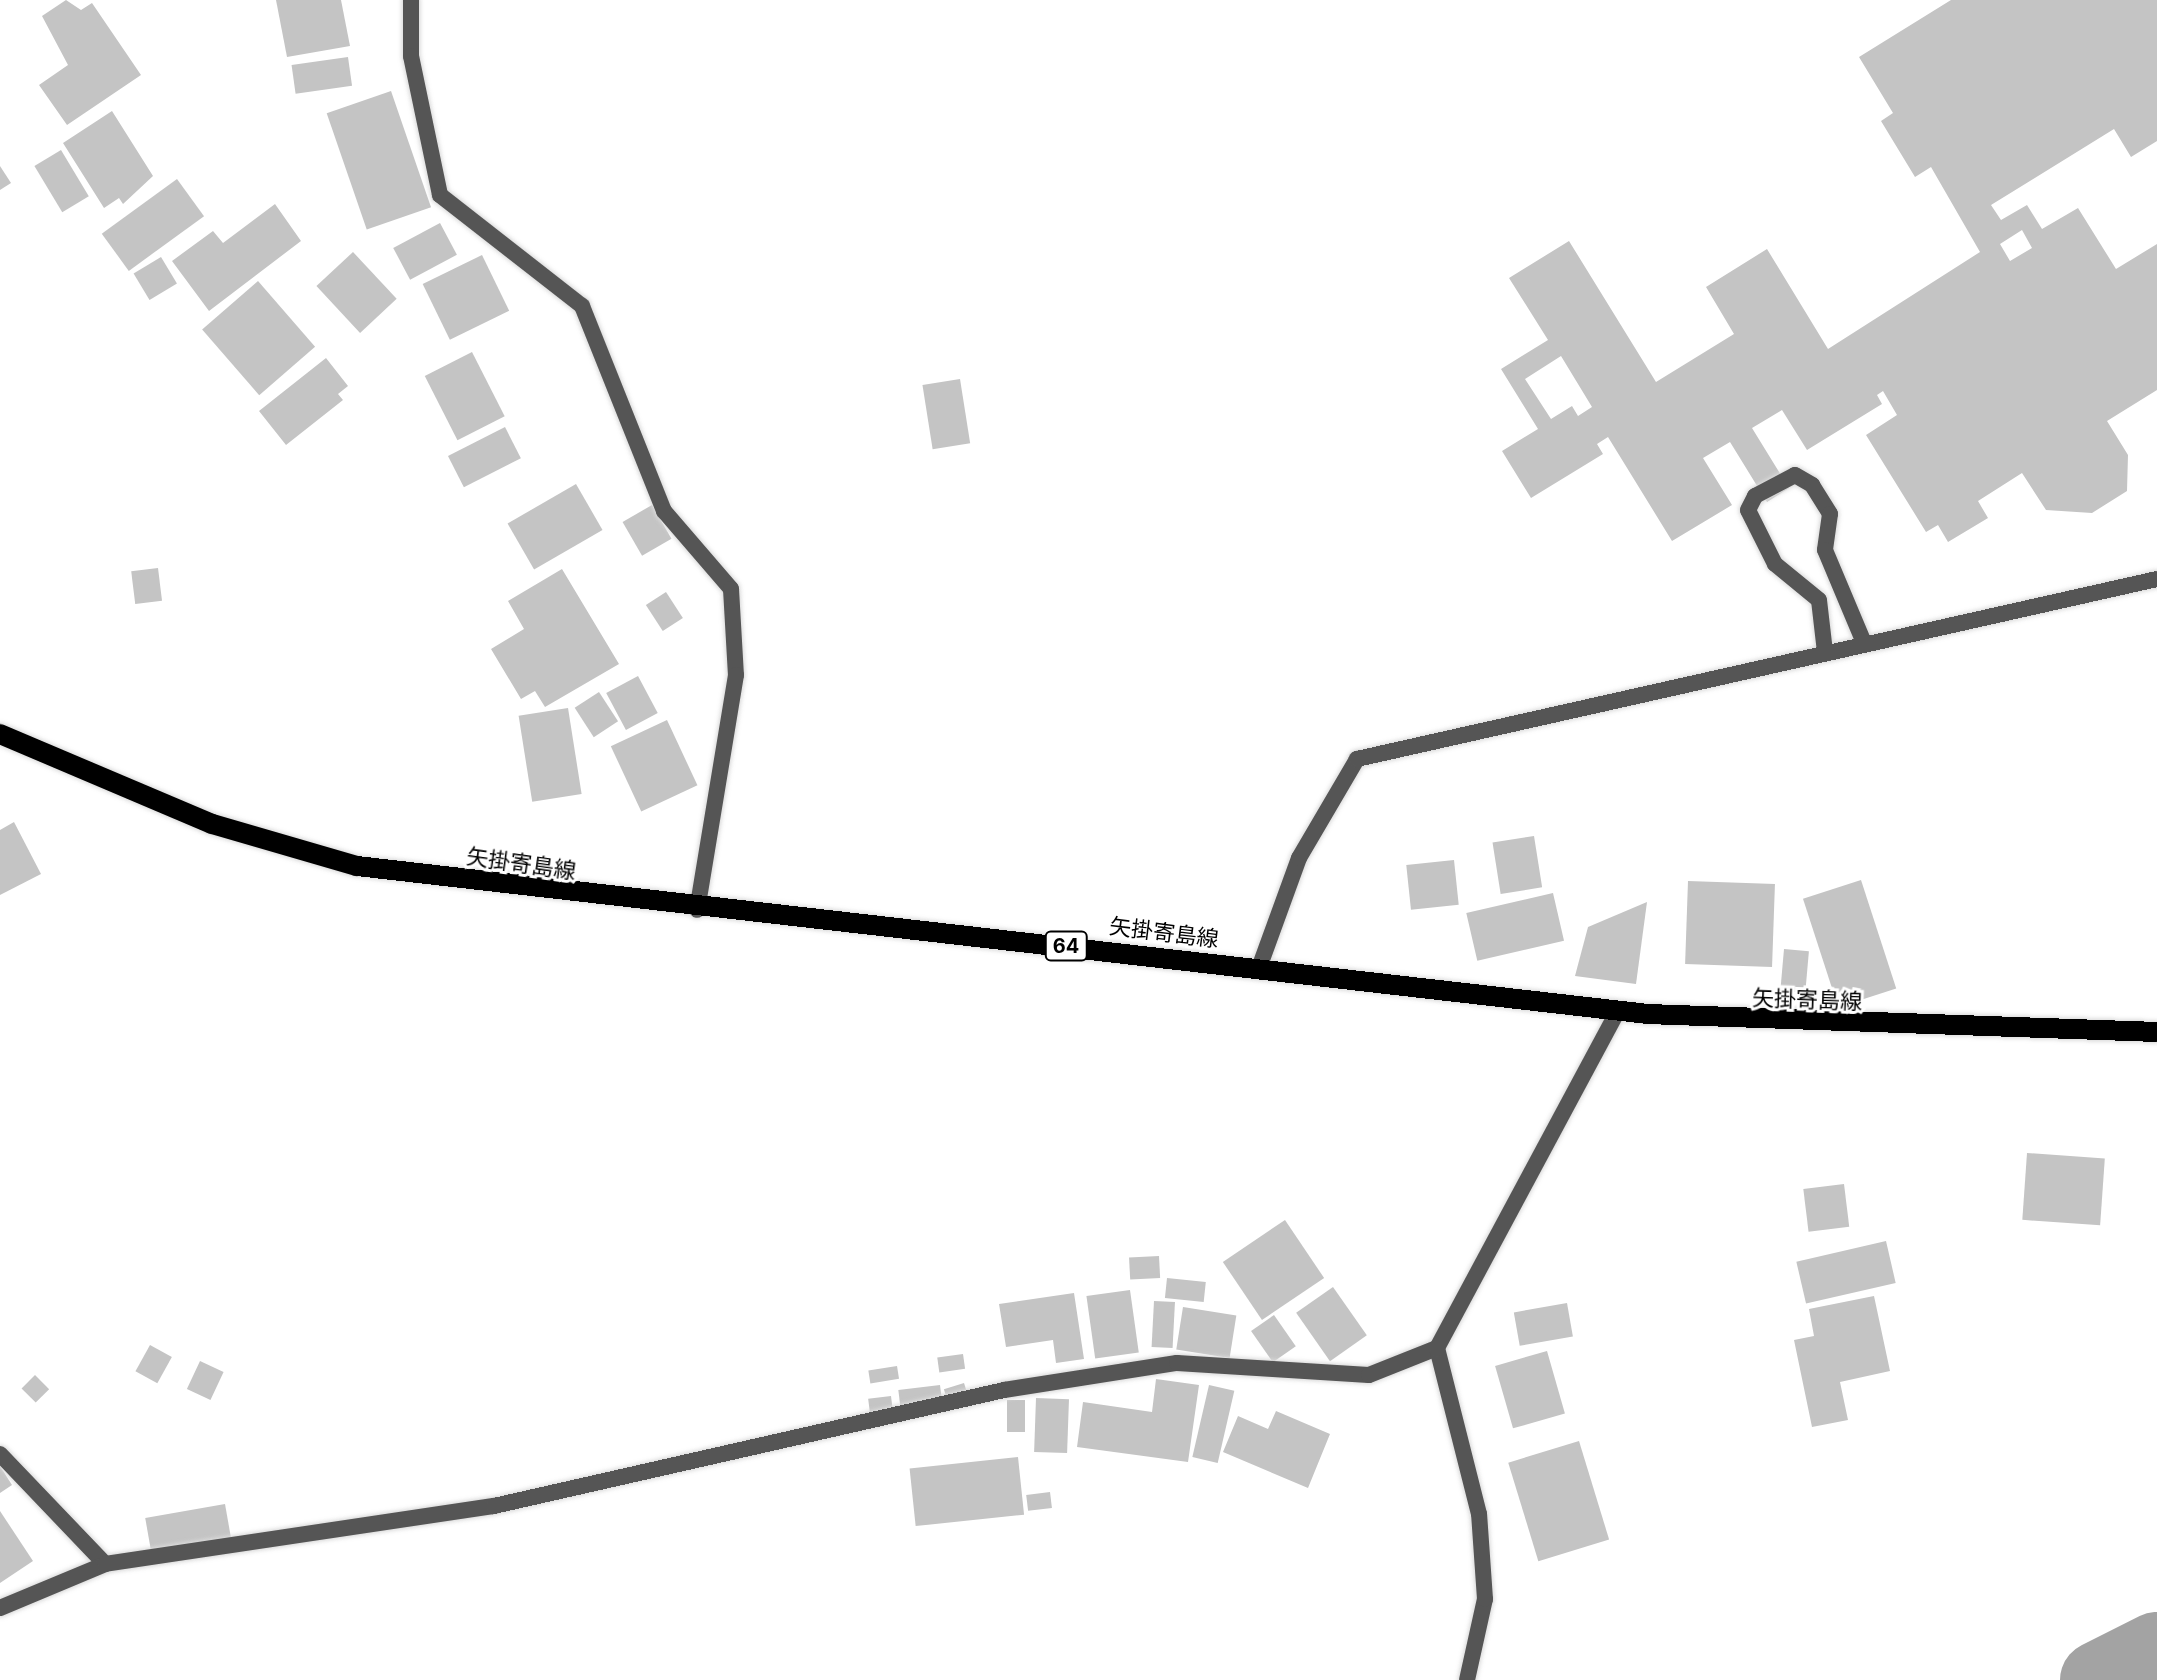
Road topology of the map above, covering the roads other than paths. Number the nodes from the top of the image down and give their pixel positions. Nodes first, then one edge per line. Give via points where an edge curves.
1 (411, 0) edge
2 (2157, 579) edge
3 (1864, 643) junction
4 (1825, 652) junction
5 (0, 734) edge
6 (697, 910) junction
7 (1259, 968) junction
8 (1618, 1010) junction
9 (2157, 1032) edge
10 (1437, 1348) junction
11 (0, 1454) edge
12 (105, 1564) junction
13 (0, 1608) edge
14 (1467, 1680) edge

1 - 6 street via 411,56 440,195 582,306 664,511 731,589 736,675
2 - 3 street
3 - 4 street
3 - 4 street via 1825,550 1830,514 1812,485 1795,475 1755,496 1748,510 1775,564 1819,600
4 - 7 street via 1357,759 1299,858
5 - 6 main road, 矢掛寄島線 / 64 via 212,824 357,866
6 - 7 main road, 矢掛寄島線 / 64
7 - 8 main road, 矢掛寄島線 / 64
8 - 9 main road, 矢掛寄島線 / 64 via 1761,1024
8 - 10 street
10 - 12 street via 1369,1375 1177,1363 1020,1388 494,1506
10 - 14 street via 1479,1514 1485,1599
11 - 12 street
12 - 13 street

